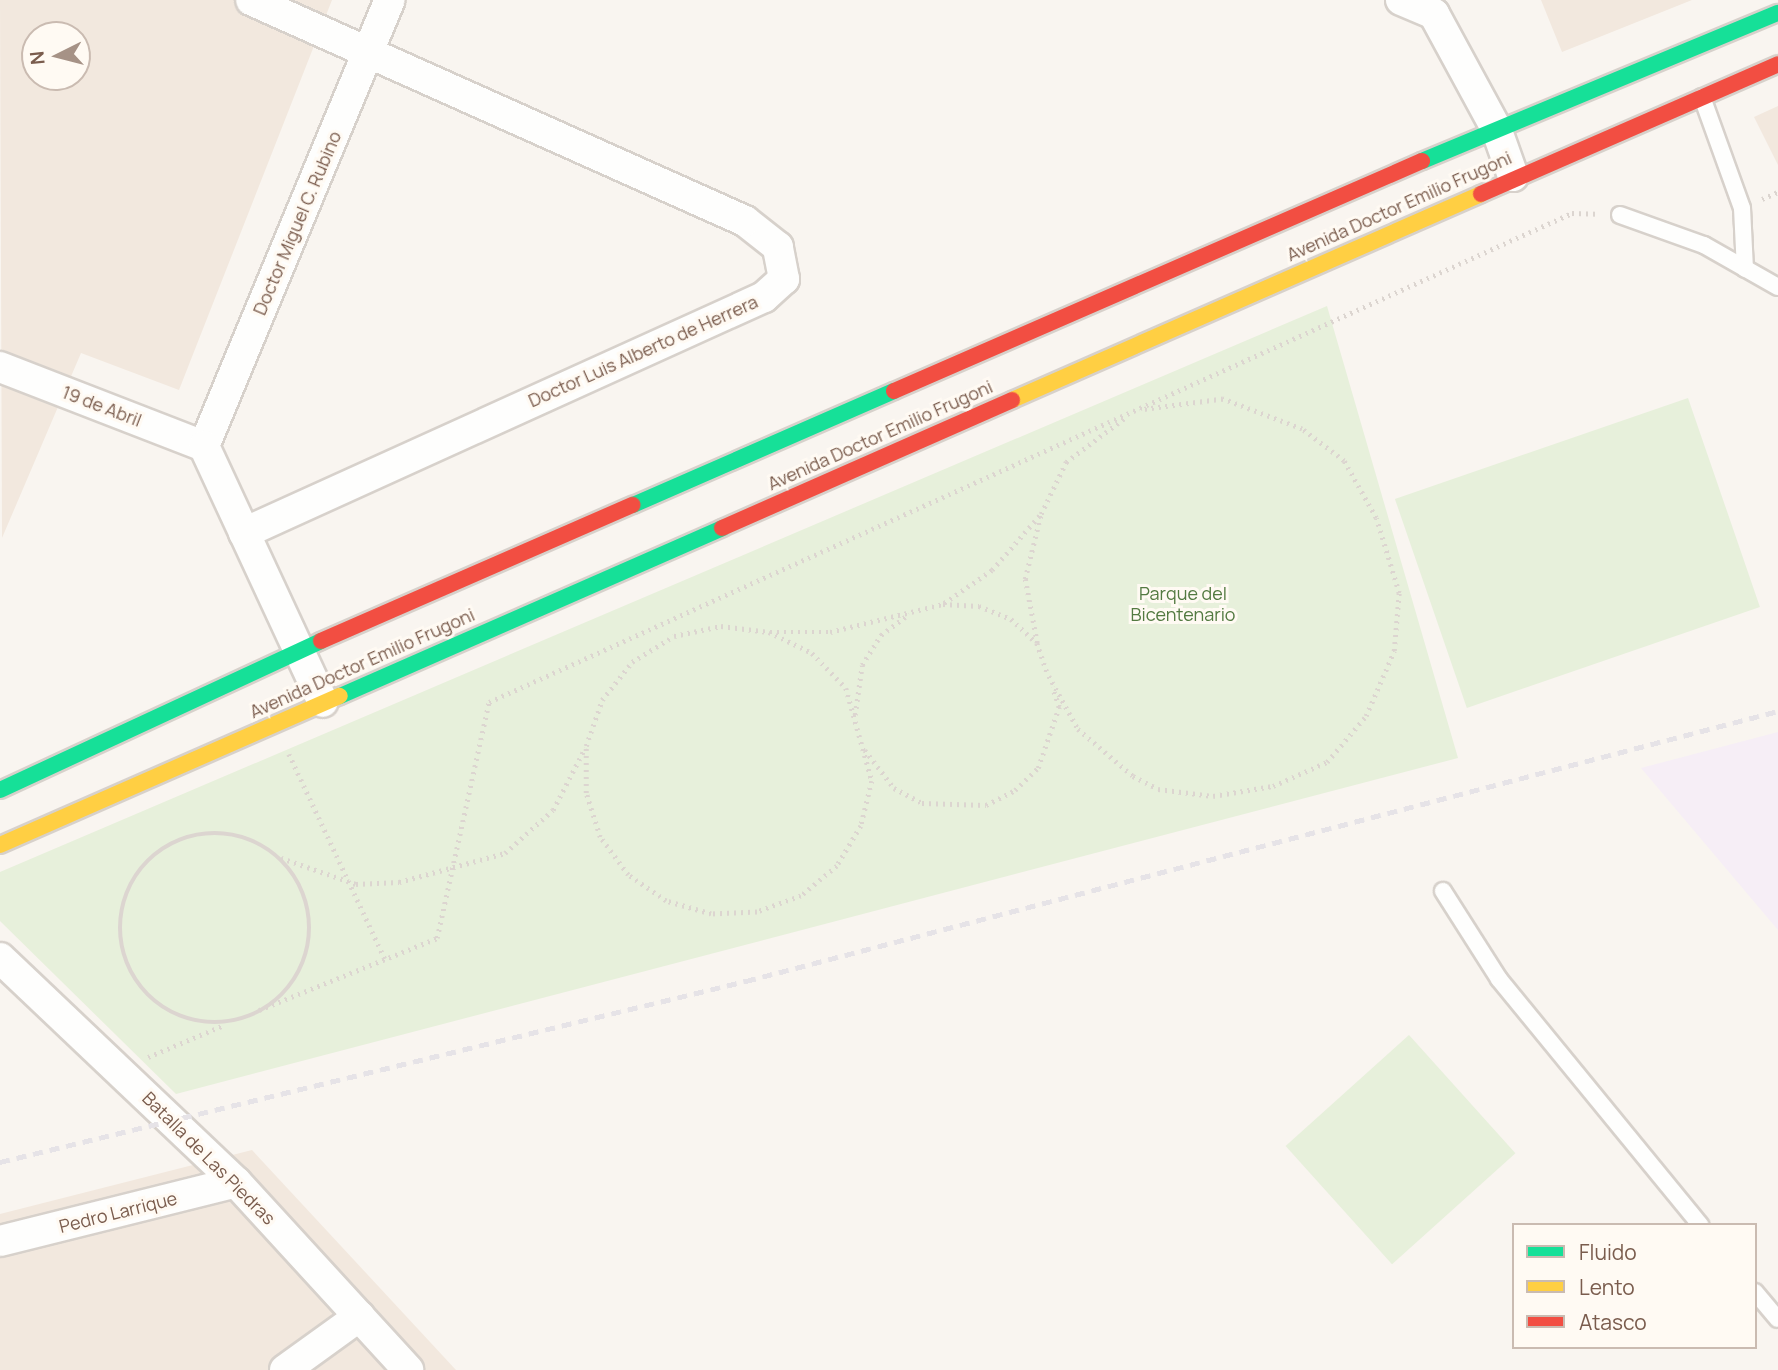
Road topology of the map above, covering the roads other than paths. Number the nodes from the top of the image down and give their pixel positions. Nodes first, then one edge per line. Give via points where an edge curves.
1 (251, 0) edge
2 (390, 0) edge
3 (1401, 0) edge
4 (1436, 7) edge
5 (1778, 13) edge
6 (368, 52) junction
7 (1778, 64) edge
8 (1702, 97) junction
9 (1496, 128) junction
10 (1513, 176) junction
11 (1620, 215) road end
12 (1745, 269) junction
13 (1778, 288) edge
14 (0, 367) edge
15 (204, 446) junction
16 (244, 533) junction
17 (298, 651) junction
18 (323, 702) junction
19 (0, 790) edge
20 (0, 845) edge
21 (1444, 891) dead end
22 (0, 958) edge
23 (236, 1182) junction
24 (1698, 1223) edge
25 (0, 1241) edge
26 (1757, 1294) edge
27 (360, 1316) junction
28 (1778, 1319) edge
29 (285, 1370) edge
30 (408, 1370) edge

1 - 6 street, Doctor Luis Alberto de Herrera
2 - 6 street, Doctor Miguel C. Rubino
3 - 4 street
4 - 9 street
5 - 9 street, Avenida Doctor Emilio Frugoni
6 - 15 street, Doctor Miguel C. Rubino
6 - 16 street, Doctor Luis Alberto de Herrera via 745,221 778,247 783,279 764,297
7 - 8 street, Avenida Doctor Emilio Frugoni
8 - 10 street, Avenida Doctor Emilio Frugoni
8 - 12 lane via 1742,208
9 - 10 street
9 - 17 street, Avenida Doctor Emilio Frugoni
10 - 18 street, Avenida Doctor Emilio Frugoni
11 - 12 lane via 1704,245
12 - 13 lane
14 - 15 street, 19 de Abril
15 - 16 street
16 - 17 street
17 - 18 street
17 - 19 street, Avenida Doctor Emilio Frugoni
18 - 20 street, Avenida Doctor Emilio Frugoni
21 - 24 lane via 1499,979
22 - 23 street, Batalla de Las Piedras
23 - 25 street, Pedro Larrique
23 - 27 street, Batalla de Las Piedras
26 - 28 lane
27 - 29 street
27 - 30 street, Batalla de Las Piedras

